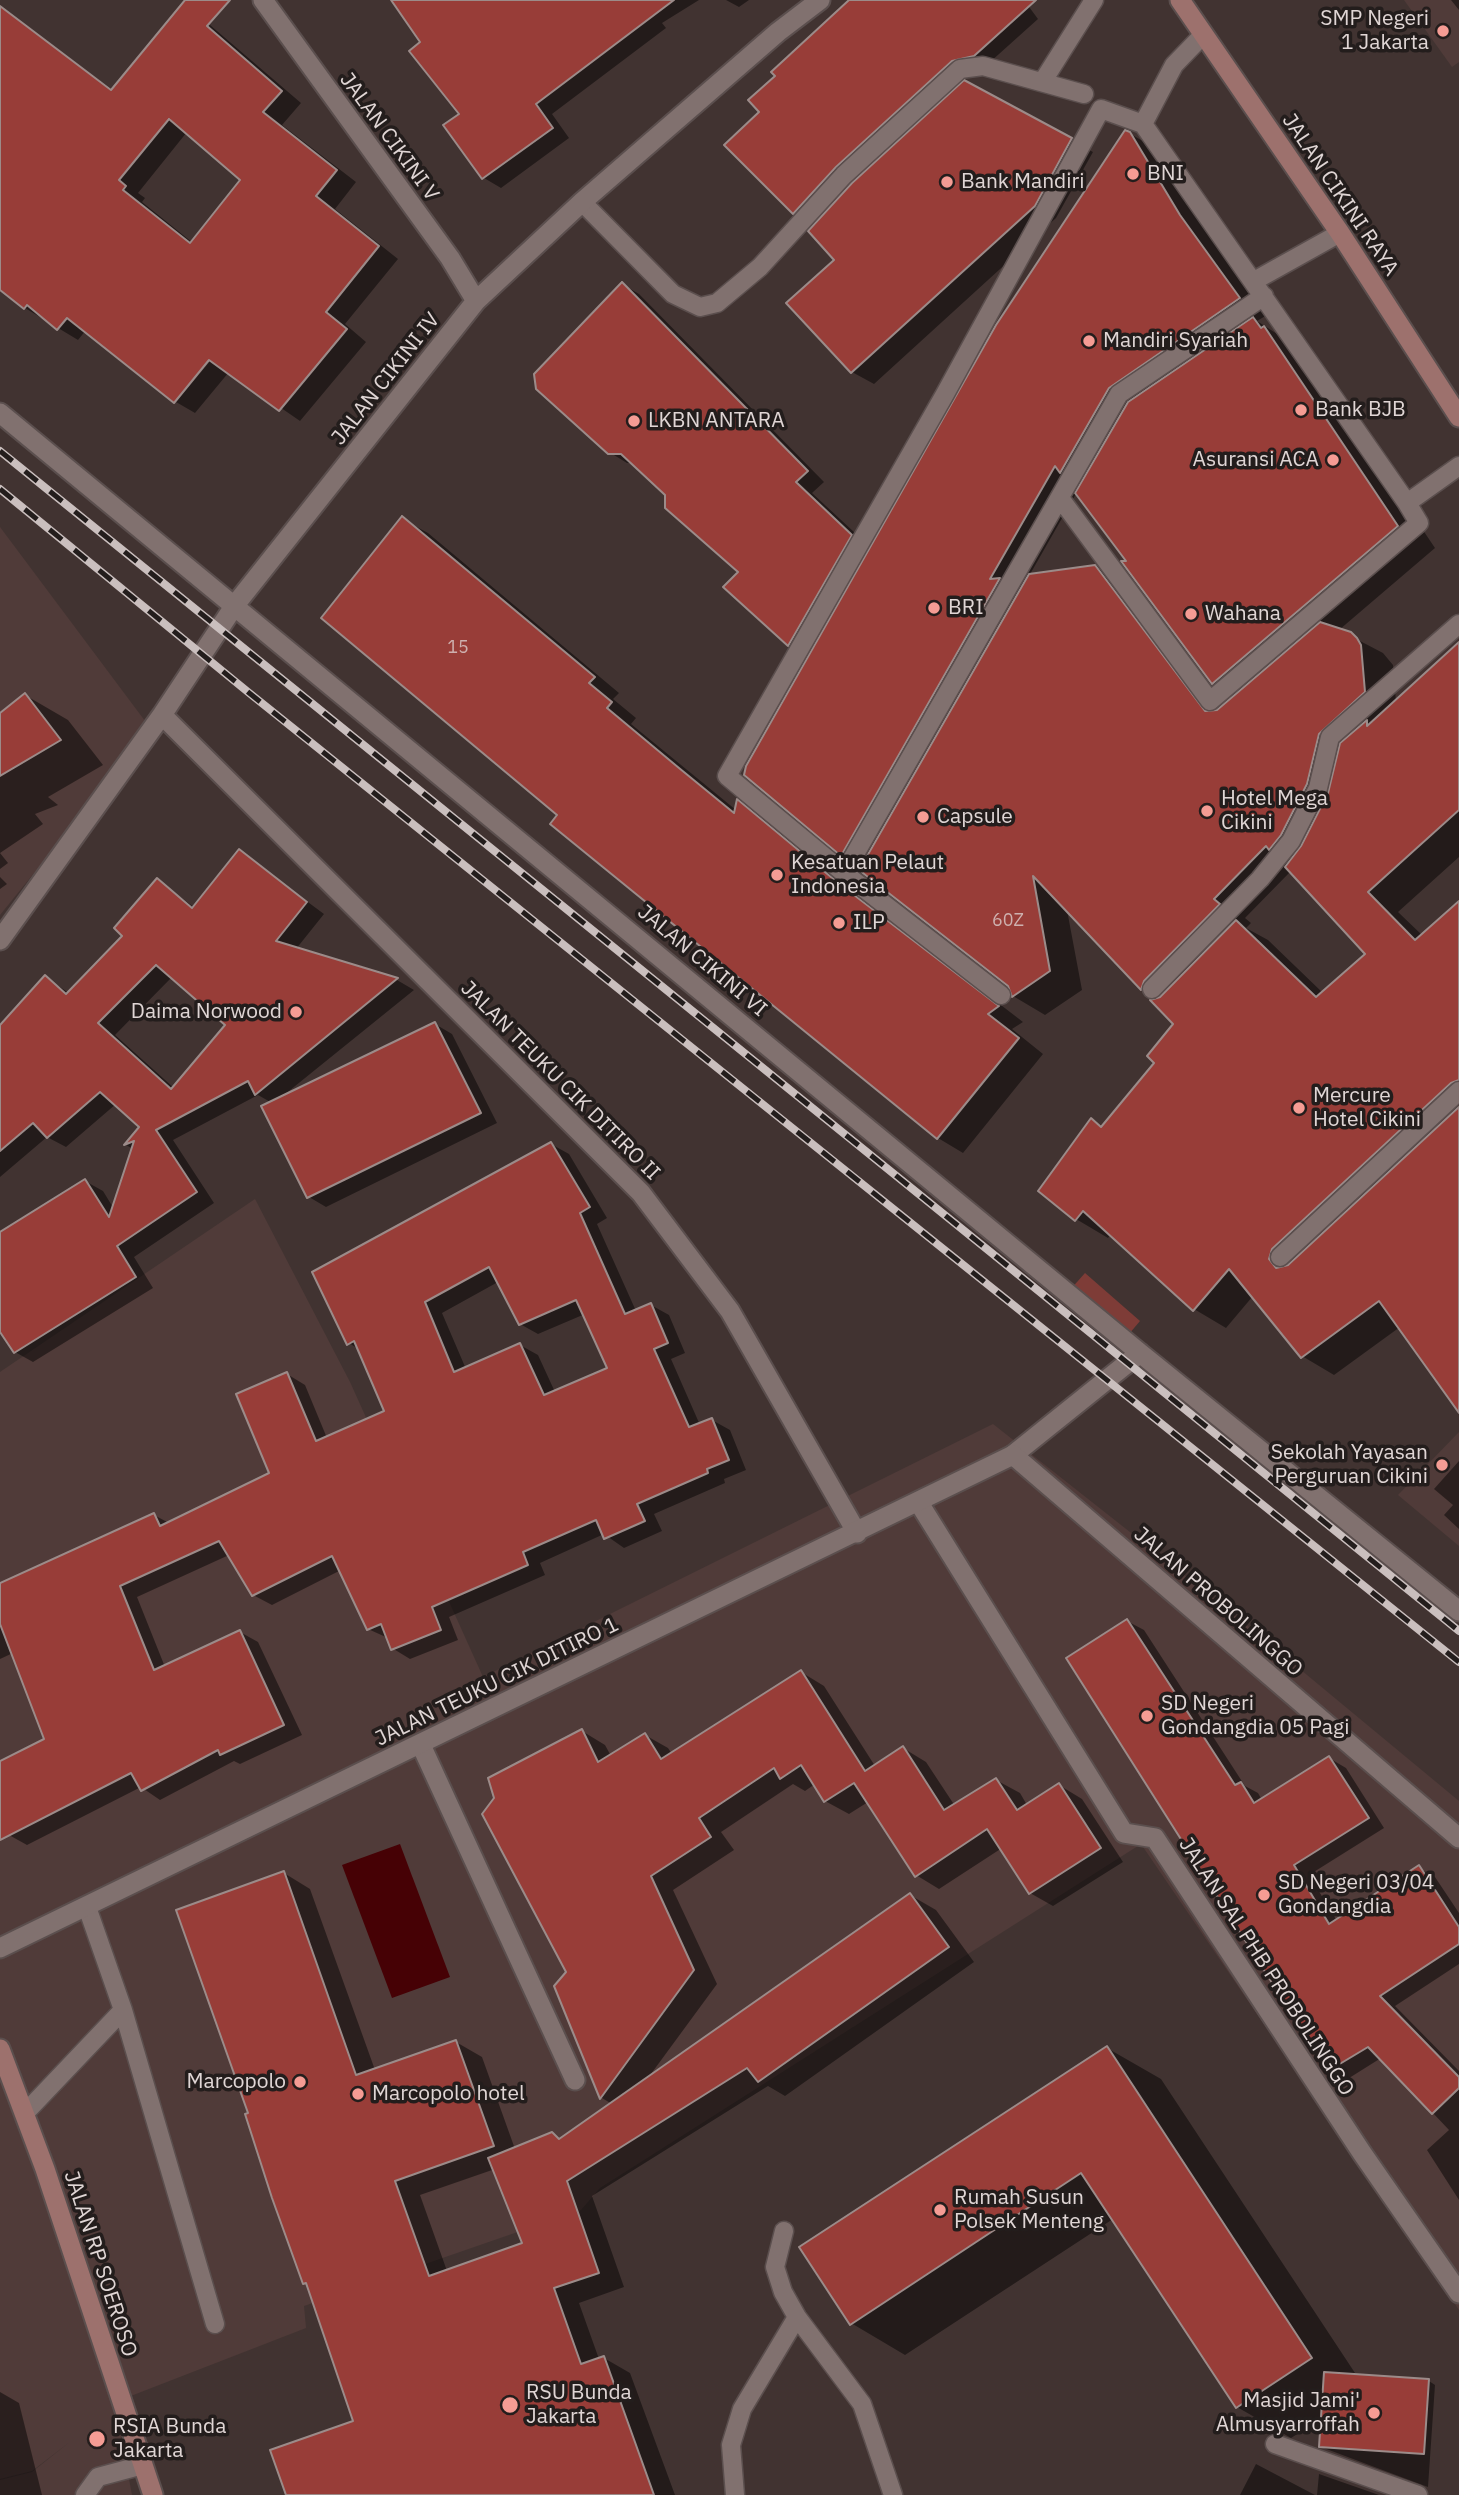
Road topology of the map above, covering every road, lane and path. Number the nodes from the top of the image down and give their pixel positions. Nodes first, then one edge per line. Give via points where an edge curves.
1 (263, 0) edge
2 (820, 0) edge
3 (1094, 0) edge
4 (1180, 0) edge
5 (1203, 35) junction
6 (1043, 81) junction
7 (1084, 93) dead end
8 (1143, 124) junction
9 (582, 202) junction
10 (1339, 233) junction
11 (1259, 288) junction
12 (476, 301) junction
13 (0, 413) edge
14 (1459, 417) edge
15 (1459, 466) edge
16 (1060, 498) junction
17 (1407, 503) junction
18 (235, 605) junction
19 (1459, 624) edge
20 (162, 715) junction
21 (844, 873) junction
22 (0, 940) edge
23 (1152, 989) dead end
24 (1001, 996) dead end
25 (1459, 1091) edge
26 (1280, 1257) dead end
27 (1140, 1353) junction
28 (1013, 1455) junction
29 (919, 1503) junction
30 (857, 1534) junction
31 (1459, 1611) edge
32 (421, 1745) junction
33 (1459, 1838) edge
34 (87, 1907) junction
35 (0, 1948) edge
36 (123, 2011) junction
37 (0, 2049) edge
38 (575, 2080) dead end
39 (25, 2113) junction
40 (784, 2231) dead end
41 (1459, 2292) edge
42 (797, 2317) junction
43 (215, 2324) dead end
44 (1275, 2444) dead end
45 (143, 2465) junction
46 (85, 2495) edge
47 (153, 2495) edge
48 (735, 2495) edge
49 (893, 2495) edge
50 (1418, 2495) edge

1 - 12 street, JALAN CIKINI V via 450,258
2 - 9 street, JALAN CIKINI IV
3 - 6 lane
4 - 5 main road, JALAN CIKINI RAYA
5 - 8 lane via 1174,65
5 - 10 main road, JALAN CIKINI RAYA
6 - 7 lane
6 - 9 lane via 983,66 960,69 844,175 760,267 717,303 700,307 673,294
8 - 11 lane
8 - 21 lane via 1101,109 727,776
9 - 12 street, JALAN CIKINI IV
10 - 11 lane
10 - 14 main road, JALAN CIKINI RAYA
11 - 16 lane via 1119,394
11 - 17 lane
12 - 18 street, JALAN CIKINI IV
13 - 18 street
15 - 17 lane
16 - 17 lane via 1210,701 1419,523
16 - 21 lane
18 - 20 street
18 - 27 street, JALAN CIKINI VI
19 - 23 lane via 1330,737 1318,788 1291,841
20 - 22 street
20 - 30 street, JALAN TEUKU CIK DITIRO II via 641,1193 730,1311
21 - 24 lane
25 - 26 lane
27 - 28 street
27 - 31 street, JALAN CIKINI VI
28 - 29 street, JALAN TEUKU CIK DITIRO 1
28 - 33 street, JALAN PROBOLINGGO
29 - 30 street, JALAN TEUKU CIK DITIRO 1
29 - 41 street, JALAN SAL PHB PROBOLINGGO via 1124,1833 1155,1838 1362,2154
30 - 32 street, JALAN TEUKU CIK DITIRO 1
32 - 34 street, JALAN TEUKU CIK DITIRO 1
32 - 38 street
34 - 35 street, JALAN TEUKU CIK DITIRO 1
34 - 36 lane
36 - 39 lane
36 - 43 lane
37 - 39 main road, JALAN RP SOEROSO
39 - 45 main road, JALAN RP SOEROSO
40 - 42 lane via 775,2267
42 - 48 lane via 742,2409 732,2445
42 - 49 lane via 862,2404
44 - 50 lane
45 - 46 lane via 98,2477
45 - 47 main road, JALAN RP SOEROSO

